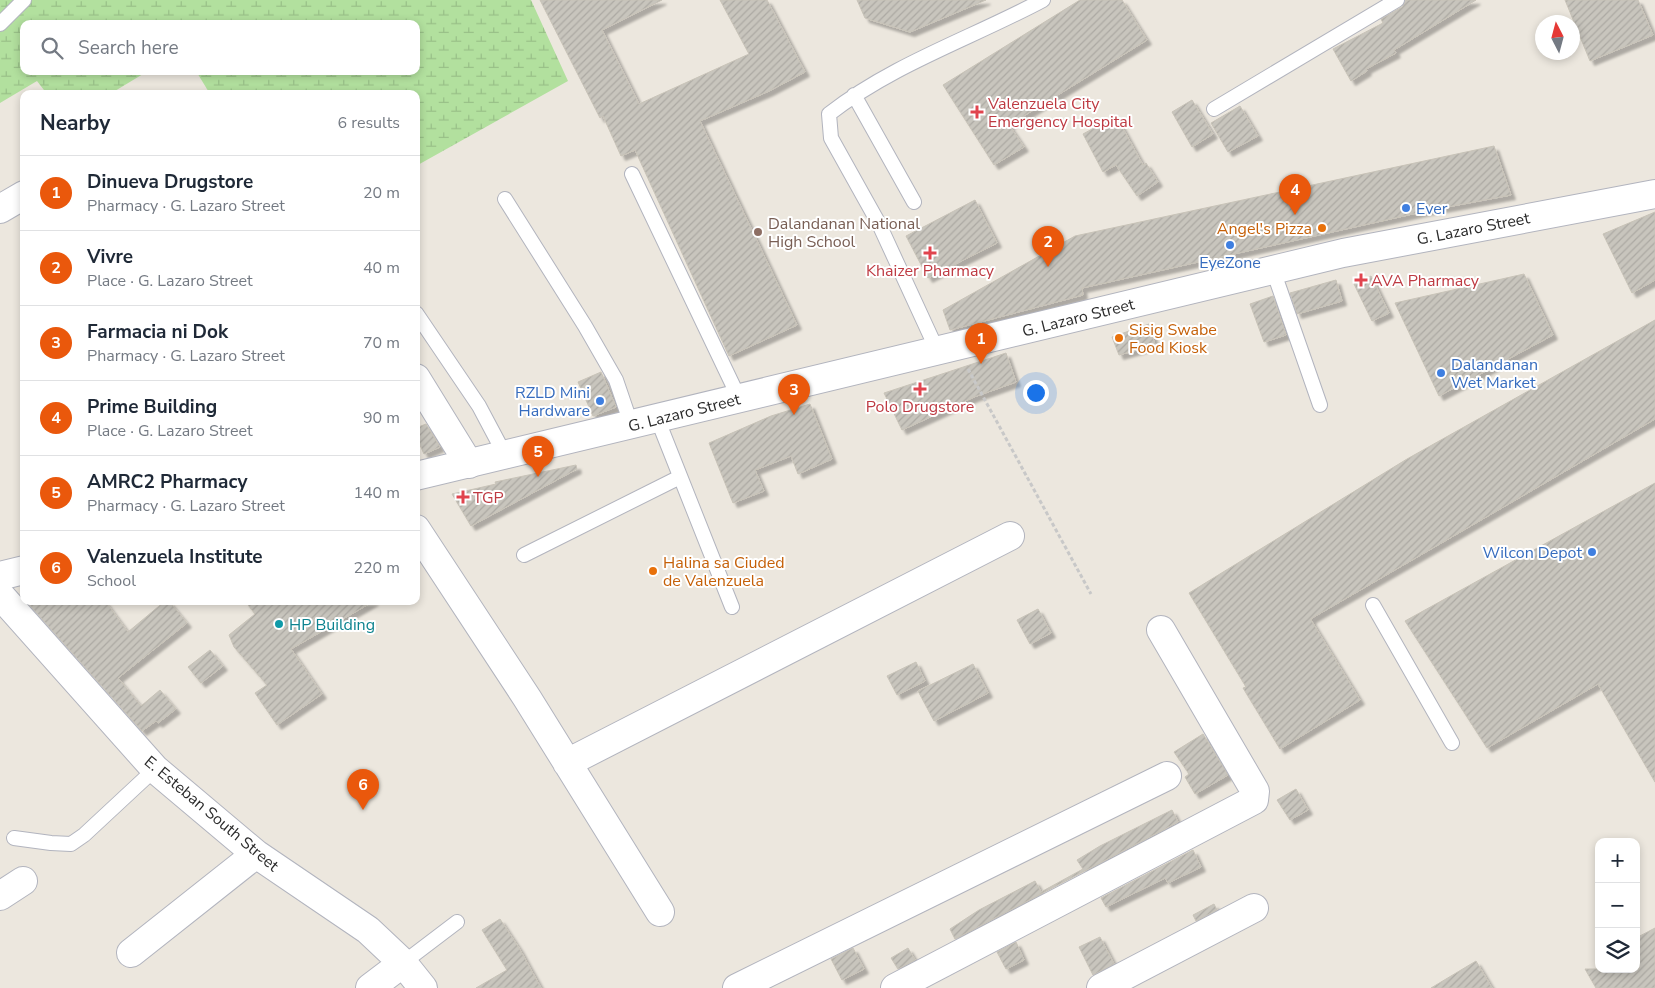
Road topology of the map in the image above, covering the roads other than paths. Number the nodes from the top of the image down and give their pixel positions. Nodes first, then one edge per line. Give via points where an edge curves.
1 (24, 0) edge
2 (1043, 0) edge
3 (1397, 0) edge
4 (0, 24) edge
5 (854, 95) junction
6 (1214, 109) dead end
7 (632, 174) dead end
8 (1655, 194) edge
9 (20, 197) edge
10 (505, 199) dead end
11 (914, 202) dead end
12 (0, 209) edge
13 (1274, 270) junction
14 (420, 320) edge
15 (947, 348) junction
16 (420, 385) edge
17 (740, 398) junction
18 (1320, 405) dead end
19 (644, 421) junction
20 (505, 455) junction
21 (468, 464) junction
22 (420, 475) edge
23 (680, 477) junction
24 (420, 534) edge
25 (1010, 536) dead end
26 (524, 555) dead end
27 (20, 571) edge
28 (0, 576) edge
29 (0, 595) edge
30 (1373, 606) dead end
31 (732, 607) dead end
32 (1161, 630) dead end
33 (1452, 743) dead end
34 (567, 763) junction
35 (155, 769) junction
36 (1166, 776) dead end
37 (14, 838) dead end
38 (256, 854) junction
39 (23, 881) dead end
40 (0, 896) edge
41 (1254, 908) dead end
42 (660, 912) dead end
43 (457, 922) dead end
44 (131, 953) dead end
45 (403, 963) junction
46 (370, 988) edge
47 (423, 988) edge
48 (737, 988) edge
49 (896, 988) edge
50 (1101, 988) edge

1 - 4 lane
2 - 5 lane
3 - 6 lane
5 - 11 lane
5 - 15 lane via 829,114 831,138
7 - 17 lane
8 - 13 street, G. Lazaro Street via 1343,253
9 - 12 street
10 - 19 lane
13 - 15 street, G. Lazaro Street
13 - 18 lane
14 - 20 lane via 478,406
15 - 17 street, G. Lazaro Street
16 - 21 street
17 - 19 street, G. Lazaro Street
19 - 20 street, G. Lazaro Street
19 - 23 lane
20 - 21 street, G. Lazaro Street
21 - 22 street, G. Lazaro Street
23 - 26 lane
23 - 31 lane
24 - 34 street
25 - 34 street
27 - 28 street
29 - 35 street, E. Esteban South Street
30 - 33 lane
32 - 49 street via 1255,791 1254,800
34 - 42 street
35 - 37 lane via 71,844
35 - 38 street, E. Esteban South Street
36 - 48 street
38 - 44 street
38 - 45 street, E. Esteban South Street via 368,930
39 - 40 street
41 - 50 street
43 - 45 lane
45 - 46 street
45 - 47 street, E. Esteban South Street

